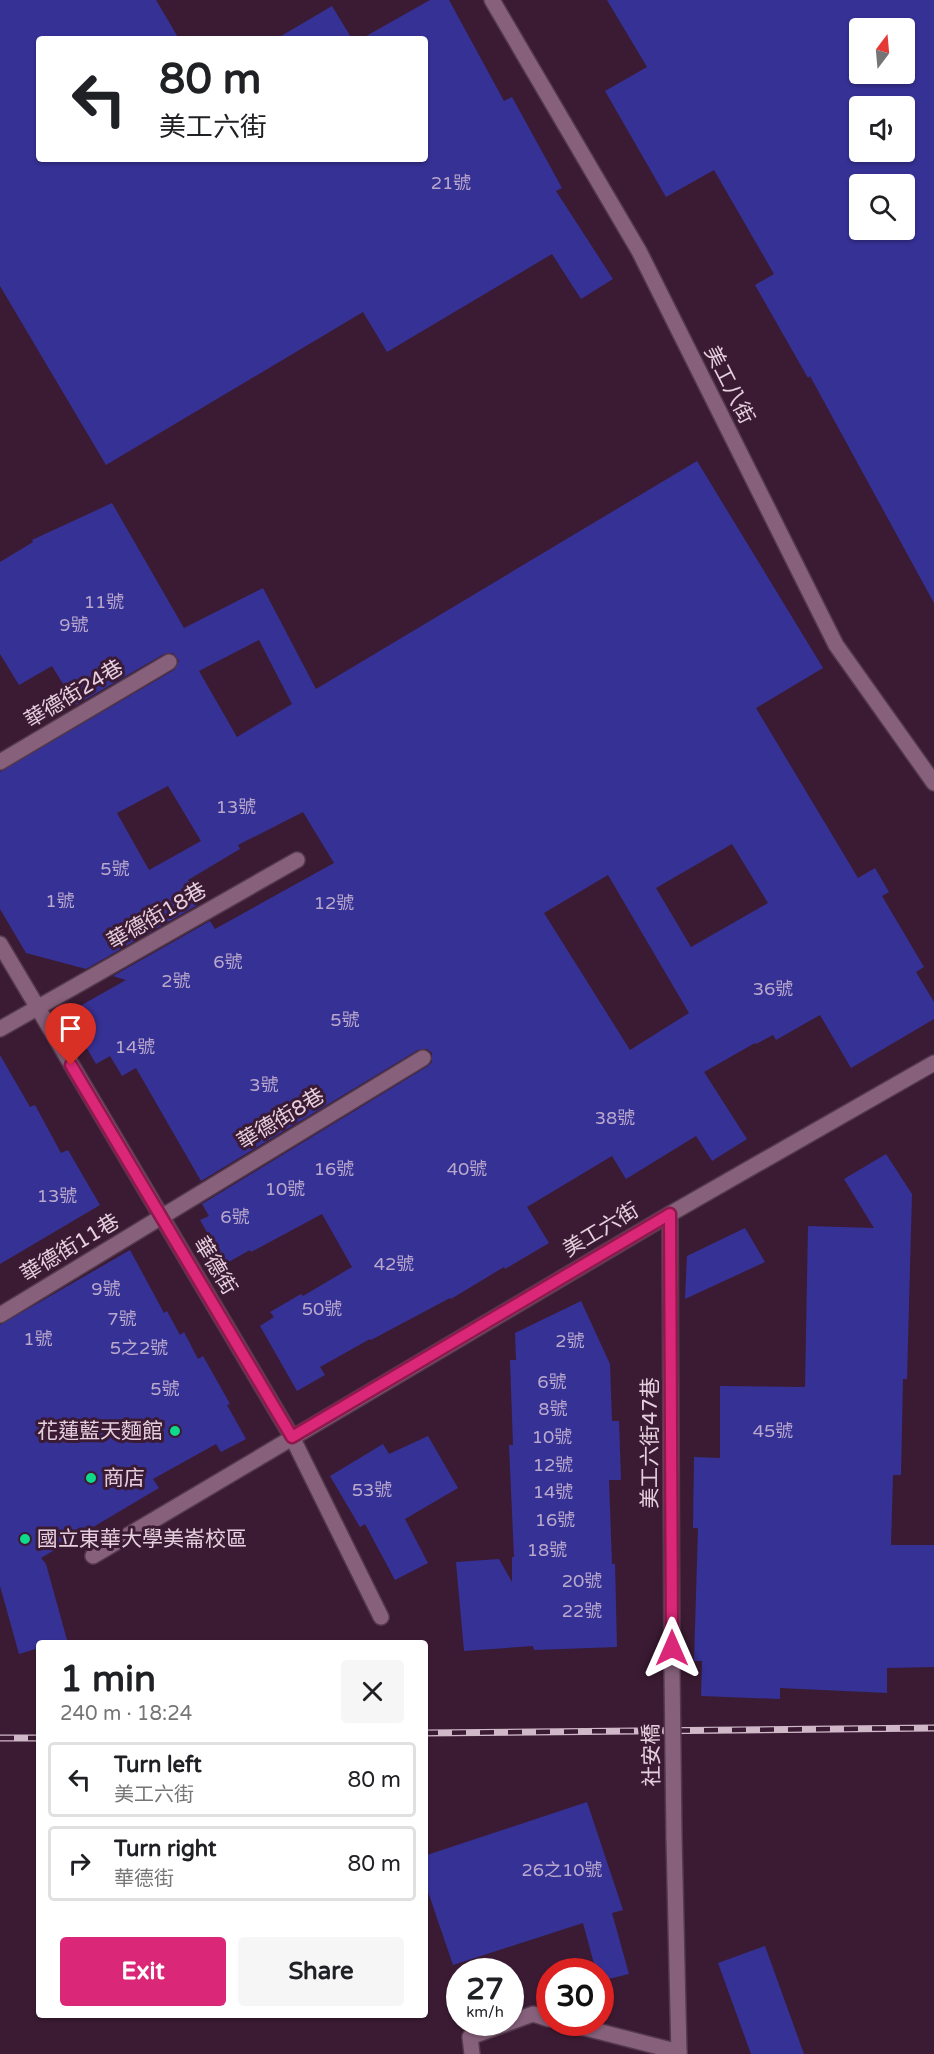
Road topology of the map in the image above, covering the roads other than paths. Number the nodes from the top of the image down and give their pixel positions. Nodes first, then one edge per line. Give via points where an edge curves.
1 (492, 0) edge
2 (169, 662) dead end
3 (0, 762) edge
4 (934, 783) edge
5 (297, 860) dead end
6 (0, 944) edge
7 (38, 1008) junction
8 (0, 1029) edge
9 (423, 1058) dead end
10 (934, 1064) edge
11 (670, 1214) junction
12 (161, 1216) junction
13 (0, 1315) edge
14 (292, 1437) junction
15 (93, 1556) dead end
16 (381, 1617) dead end
17 (672, 1671) joint
18 (536, 2015) edge
19 (614, 2036) edge
20 (679, 2053) edge
21 (472, 2054) edge

1 - 4 street, 美工八街 via 639,251 836,645
2 - 3 street, 華德街24巷
5 - 7 street, 華德街18巷
6 - 7 street, 華德街
7 - 8 street, 華德街18巷
7 - 12 street, 華德街
9 - 12 street, 華德街8巷
10 - 11 street, 美工六街
11 - 14 street, 美工六街
11 - 17 street, 美工六街47巷
12 - 13 street, 華德街11巷
12 - 14 street, 華德街
14 - 15 street, 美工六街
14 - 16 street, 華德街
17 - 20 street, 社安橋, bridge
18 - 21 street via 470,2037
19 - 20 street

